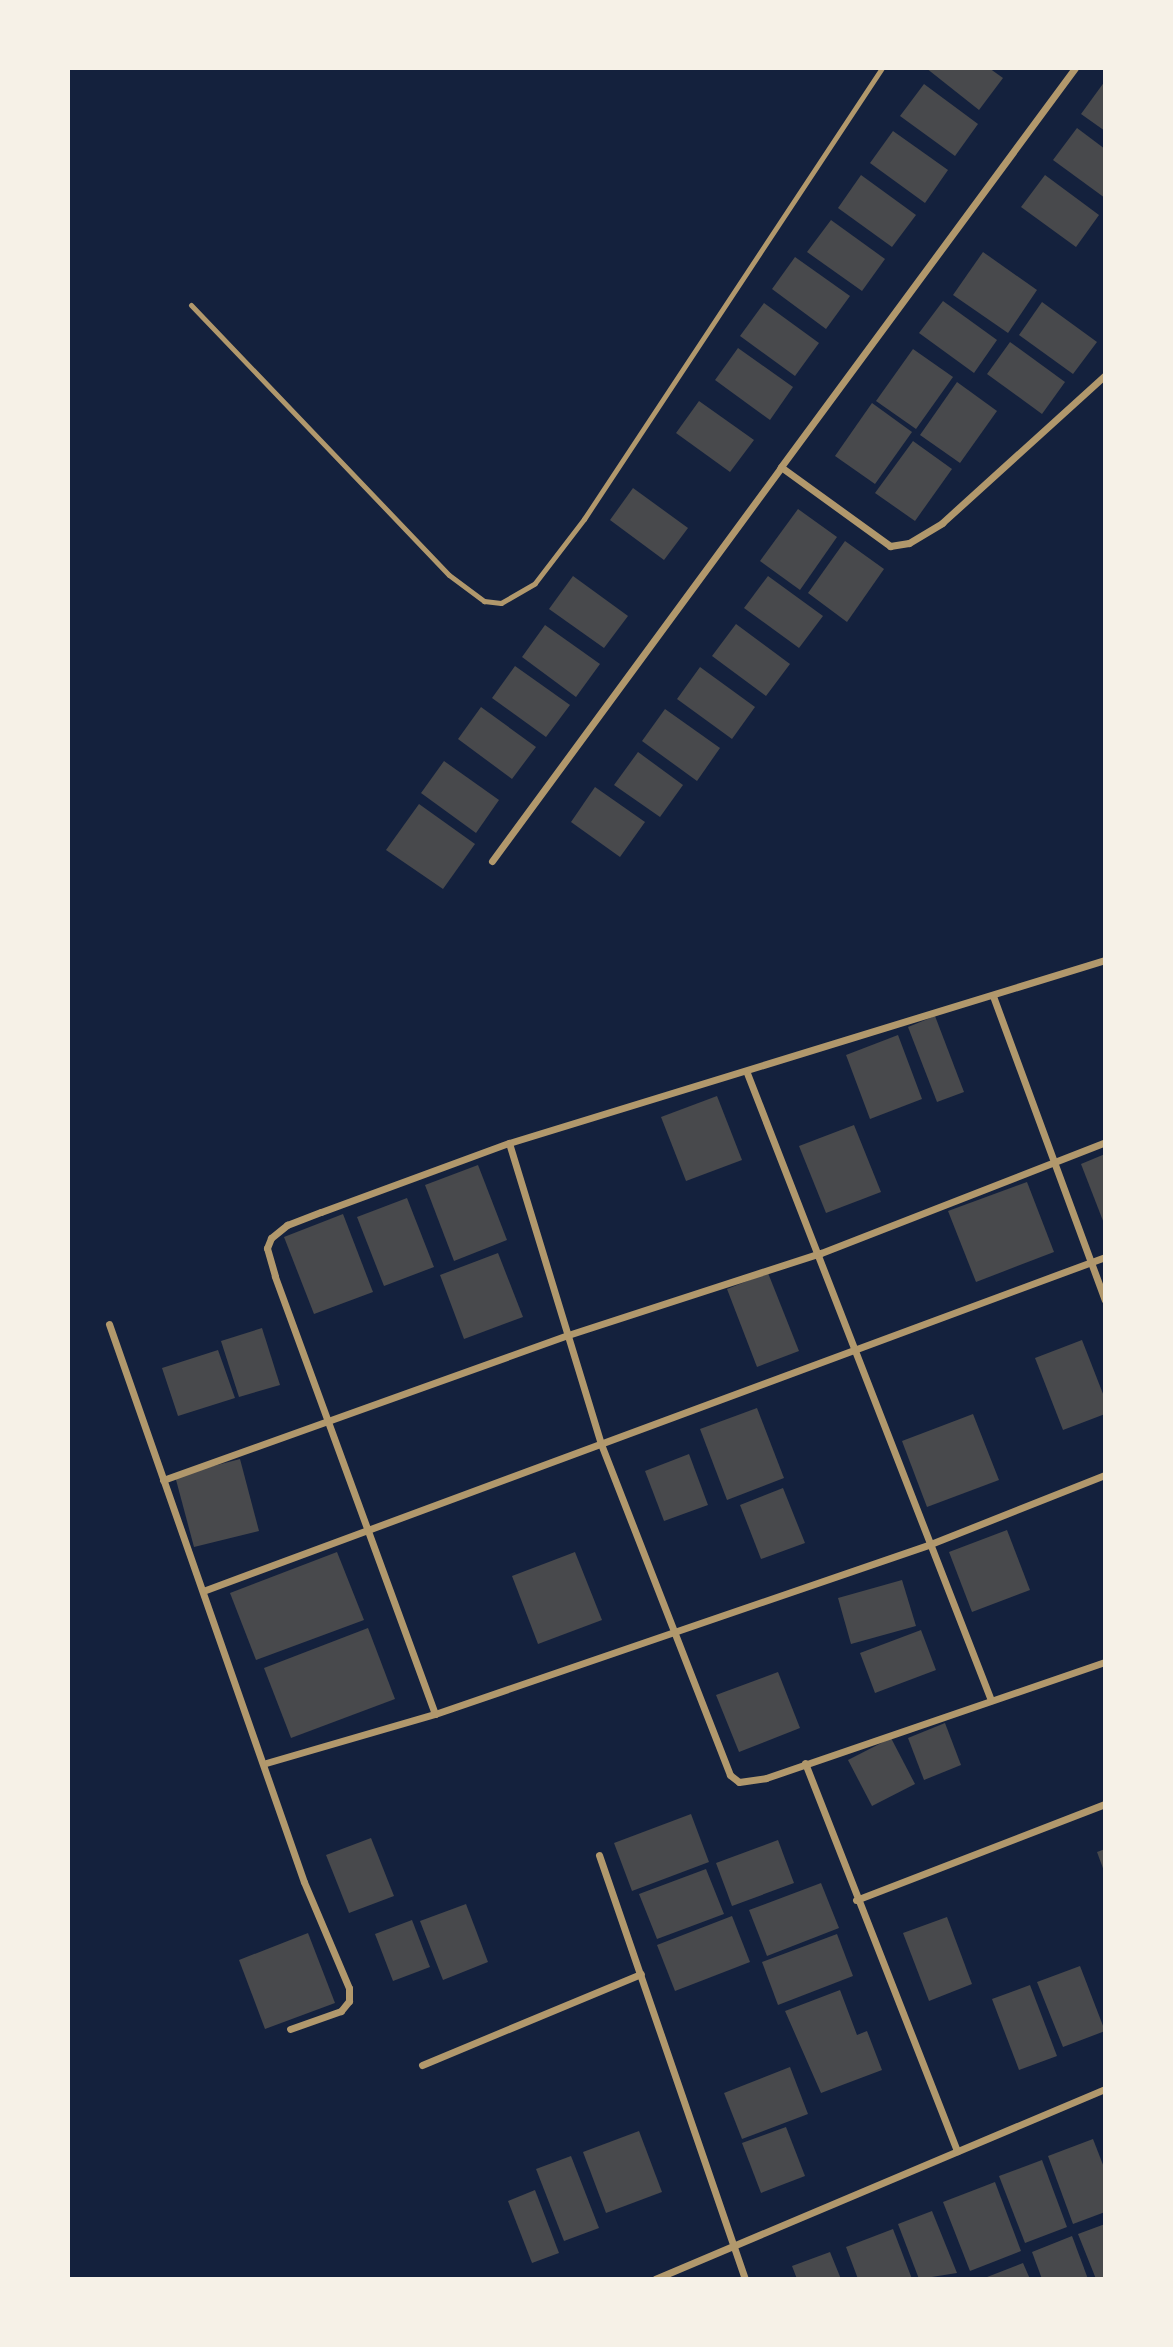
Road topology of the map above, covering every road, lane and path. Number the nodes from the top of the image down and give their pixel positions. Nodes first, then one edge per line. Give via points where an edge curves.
1 (882, 68) edge
2 (1075, 68) edge
3 (191, 305) dead end
4 (1105, 375) edge
5 (781, 467) junction
6 (492, 861) dead end
7 (1105, 960) edge
8 (993, 996) junction
9 (747, 1073) junction
10 (1105, 1142) edge
11 (509, 1143) junction
12 (1054, 1165) junction
13 (821, 1253) junction
14 (1105, 1258) edge
15 (1090, 1263) junction
16 (1105, 1300) edge
17 (109, 1324) dead end
18 (568, 1335) junction
19 (855, 1350) junction
20 (326, 1420) junction
21 (601, 1444) junction
22 (1105, 1475) edge
23 (163, 1480) junction
24 (370, 1530) junction
25 (928, 1545) junction
26 (203, 1591) junction
27 (675, 1632) junction
28 (1105, 1662) edge
29 (991, 1700) junction
30 (435, 1714) junction
31 (266, 1763) junction
32 (805, 1763) junction
33 (1105, 1804) edge
34 (599, 1855) dead end
35 (856, 1900) junction
36 (641, 1975) junction
37 (290, 2029) dead end
38 (422, 2065) dead end
39 (1105, 2089) edge
40 (957, 2151) junction
41 (734, 2245) junction
42 (654, 2279) edge
43 (745, 2279) edge

1 - 3 lane via 584,519 535,583 501,603 484,601 449,575
2 - 5 street
4 - 5 street via 942,523 909,543 890,546
5 - 6 street
7 - 8 street
8 - 9 street
8 - 12 street
9 - 11 street
9 - 13 street
10 - 12 street
11 - 18 street
11 - 20 street via 287,1225 271,1238 267,1248 275,1276
12 - 13 street
12 - 15 street
13 - 18 street
13 - 19 street
14 - 15 street
15 - 16 street
15 - 19 street
17 - 23 street
18 - 20 street
18 - 21 street
19 - 21 street
19 - 25 street
20 - 23 street
20 - 24 street
21 - 24 street
21 - 27 street
22 - 25 street
23 - 26 street
24 - 26 street
24 - 30 street
25 - 27 street
25 - 29 street
26 - 31 street
27 - 30 street
27 - 32 street via 730,1775 750,1782
28 - 29 street
29 - 32 street
30 - 31 street
31 - 37 street via 308,1892 349,1988 349,2001 341,2011
32 - 35 street
33 - 35 street
34 - 36 street
35 - 40 street
36 - 38 street
36 - 41 street
39 - 40 street
40 - 41 street
41 - 42 street
41 - 43 street

